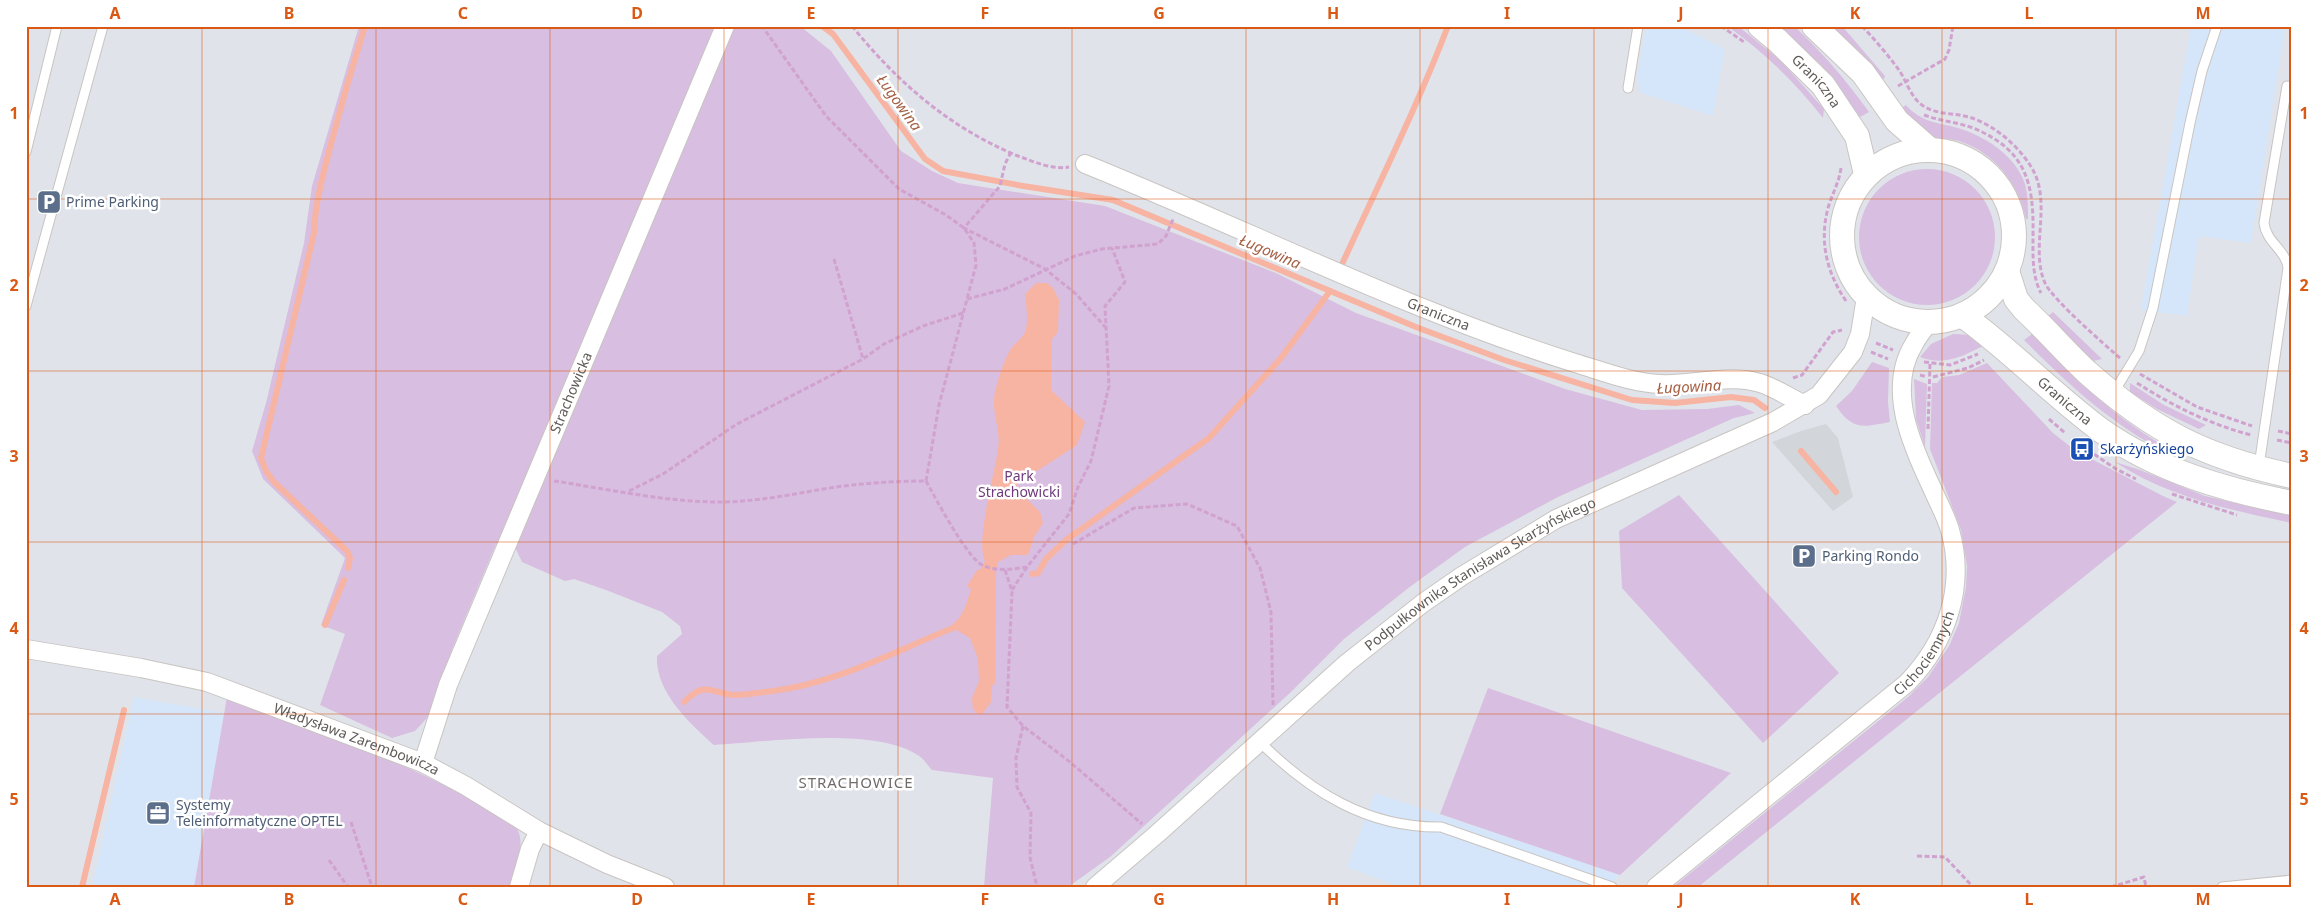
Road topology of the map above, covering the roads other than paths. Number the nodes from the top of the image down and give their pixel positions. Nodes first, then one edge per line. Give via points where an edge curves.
1 (57, 26) edge
2 (103, 26) edge
3 (724, 26) edge
4 (1638, 26) edge
5 (1814, 26) edge
6 (2217, 26) edge
7 (1753, 35) edge
8 (2287, 86) dead end
9 (1628, 88) dead end
10 (1929, 149) junction
11 (26, 152) edge
12 (1086, 164) road end
13 (1866, 174) junction
14 (2008, 271) junction
15 (1857, 300) junction
16 (26, 306) edge
17 (1962, 315) junction
18 (1929, 322) junction
19 (2112, 394) junction
20 (1805, 405) junction
21 (2258, 469) junction
22 (2292, 476) edge
23 (2292, 503) edge
24 (26, 649) edge
25 (1259, 741) junction
26 (423, 763) junction
27 (539, 831) junction
28 (2292, 880) edge
29 (519, 887) edge
30 (665, 887) edge
31 (1095, 887) edge
32 (1612, 887) edge
33 (1656, 887) edge
34 (2222, 887) edge

1 - 11 lane
2 - 16 lane
3 - 26 street, Strachowicka via 448,685
4 - 9 lane
5 - 10 main road via 1863,74 1897,121
6 - 19 lane via 2190,123 2153,308 2139,351
7 - 13 main road, Graniczna via 1823,85 1858,136
8 - 21 lane via 2264,223 2266,233 2287,258 2288,268
10 - 13 main road via 1893,156
10 - 14 main road via 1962,156 1990,174 2008,202 2012,218
12 - 20 street, Graniczna via 1362,284 1543,353 1646,383 1758,382
13 - 15 main road via 1848,201 1841,234
14 - 17 main road via 1991,295
14 - 19 main road via 2012,289 2024,309
15 - 18 main road via 1895,316
15 - 20 street, Podpułkownika Stanisława Skarżyńskiego via 1860,334 1853,352 1827,388
17 - 18 main road
17 - 23 main road, Graniczna via 1998,341 2042,383 2102,430 2140,454 2199,481
18 - 33 street, Cichociemnych via 1908,356 1903,399 1910,440 1948,523 1956,558 1953,603 1936,646 1907,683
19 - 21 main road via 2182,441
20 - 25 street, Podpułkownika Stanisława Skarżyńskiego via 1556,519 1462,576 1347,663
21 - 22 main road
24 - 26 street, Władysława Zarembowicza via 207,682
25 - 31 street, Podpułkownika Stanisława Skarżyńskiego
25 - 32 lane via 1310,785 1338,804 1415,828 1441,827
26 - 27 street, Władysława Zarembowicza
27 - 29 street
27 - 30 street, Władysława Zarembowicza
28 - 34 lane

